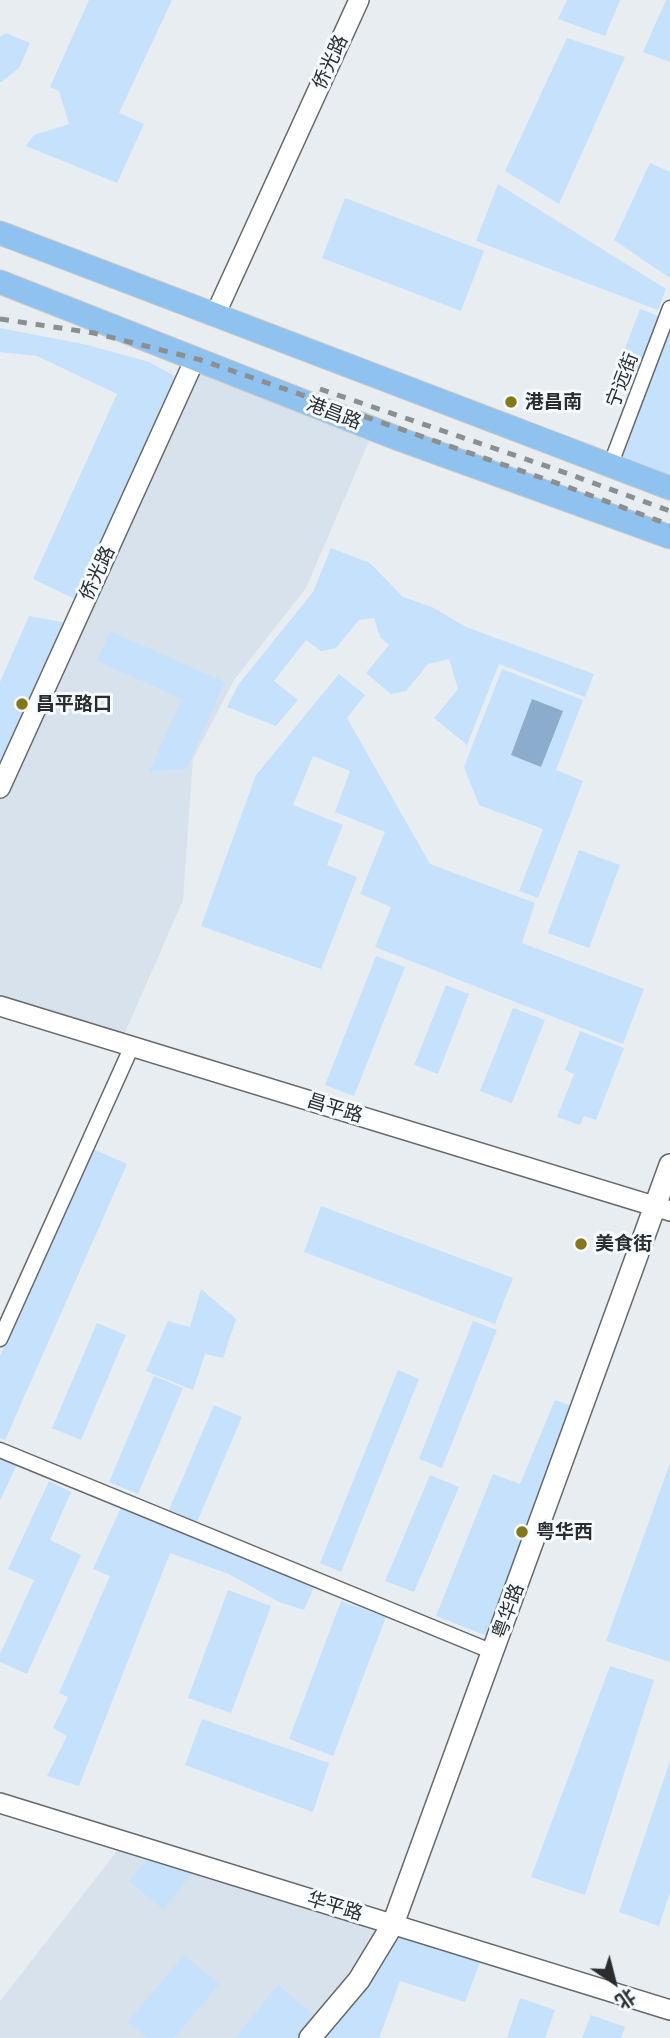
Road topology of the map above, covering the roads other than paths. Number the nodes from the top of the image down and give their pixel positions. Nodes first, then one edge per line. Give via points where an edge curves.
1 (359, 0) edge
2 (0, 233) edge
3 (0, 282) edge
4 (670, 309) edge
5 (215, 314) junction
6 (195, 359) junction
7 (610, 466) junction
8 (670, 488) edge
9 (670, 537) edge
10 (0, 788) edge
11 (0, 1006) edge
12 (132, 1046) junction
13 (670, 1165) edge
14 (662, 1208) edge
15 (0, 1339) edge
16 (0, 1450) edge
17 (493, 1652) junction
18 (0, 1803) edge
19 (393, 1924) junction
20 (670, 2010) edge
21 (310, 2038) edge

1 - 5 street, 侨光路
2 - 5 main road
3 - 6 main road, 港昌路
4 - 7 street, 宁远街
5 - 7 main road
6 - 9 main road, 港昌路
6 - 10 street, 侨光路
7 - 8 main road
11 - 12 street, 昌平路
12 - 14 street, 昌平路
12 - 15 street
13 - 14 main road, 粤华路
14 - 17 main road, 粤华路
16 - 17 street
17 - 19 main road, 粤华路
18 - 19 street, 华平路
19 - 20 street, 华平路
19 - 21 main road, 粤华路 via 359,1980

